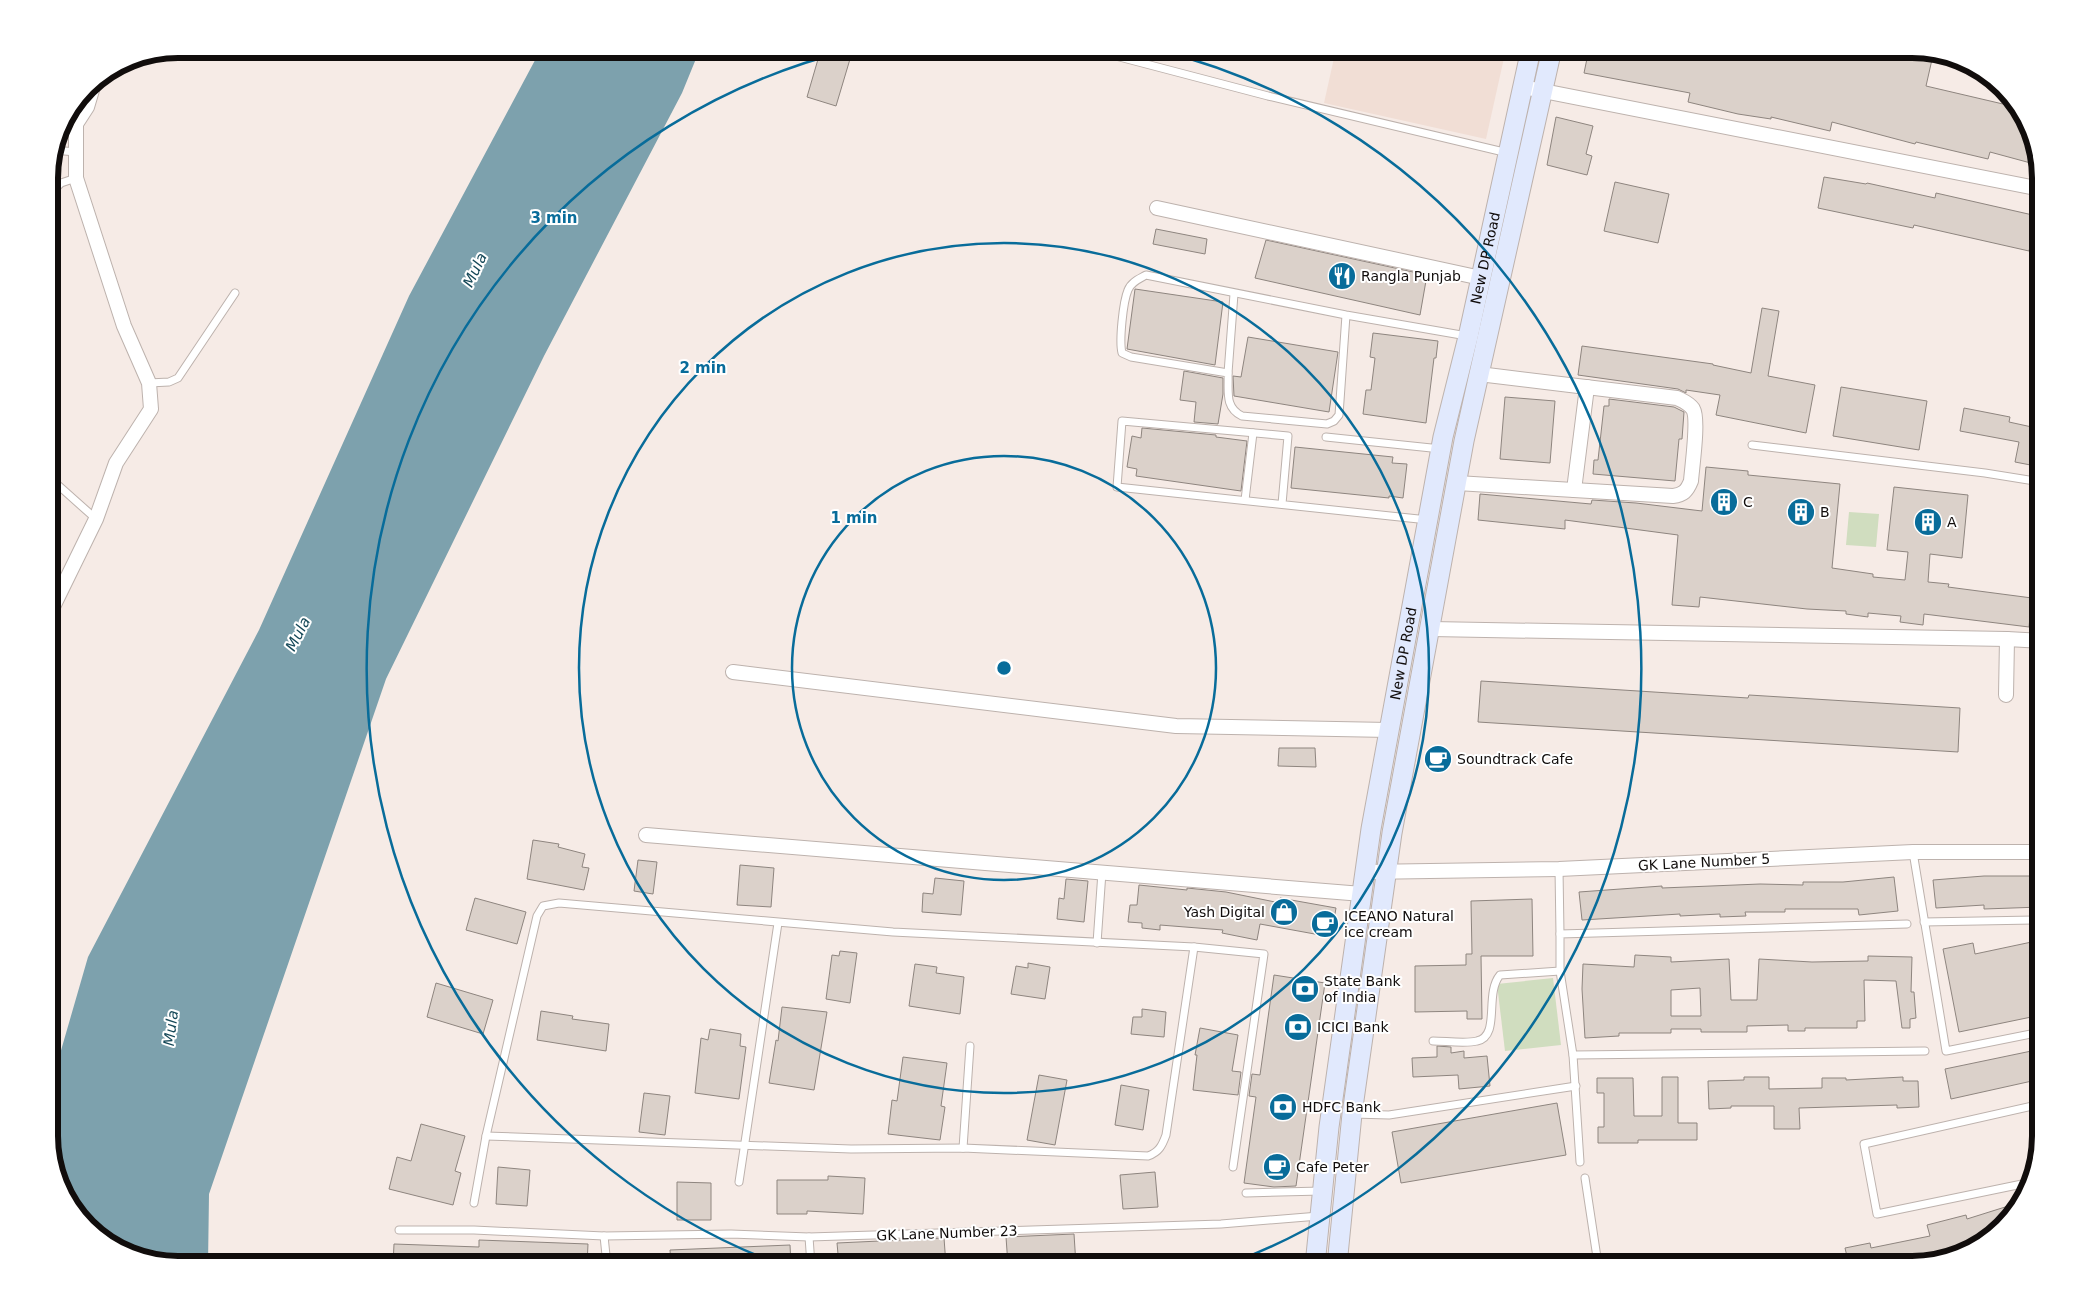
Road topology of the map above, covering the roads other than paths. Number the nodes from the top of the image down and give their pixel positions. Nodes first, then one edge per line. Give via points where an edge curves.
1 (1123, 58) edge
2 (1529, 58) edge
3 (1550, 58) edge
4 (1524, 87) junction
5 (1544, 91) junction
6 (91, 95) edge
7 (61, 151) edge
8 (76, 152) junction
9 (1508, 153) junction
10 (76, 178) junction
11 (58, 186) edge
12 (2032, 187) edge
13 (1157, 208) dead end
14 (1481, 278) junction
15 (235, 292) dead end
16 (1234, 294) junction
17 (1346, 315) junction
18 (1468, 336) junction
19 (1228, 373) junction
20 (1479, 374) junction
21 (149, 383) junction
22 (1587, 387) junction
23 (1253, 433) junction
24 (1326, 436) dead end
25 (1752, 444) dead end
26 (1441, 449) junction
27 (2032, 480) edge
28 (1457, 482) junction
29 (58, 485) edge
30 (1574, 490) junction
31 (1245, 500) junction
32 (1282, 504) junction
33 (96, 519) junction
34 (1428, 520) junction
35 (58, 597) edge
36 (1431, 629) junction
37 (2007, 639) junction
38 (2032, 641) edge
39 (733, 672) dead end
40 (2006, 695) dead end
41 (1389, 730) junction
42 (646, 836) dead end
43 (1913, 852) junction
44 (2032, 852) edge
45 (1559, 869) junction
46 (1102, 872) junction
47 (1366, 872) junction
48 (1387, 873) junction
49 (1362, 894) junction
50 (2032, 920) edge
51 (1924, 922) junction
52 (778, 923) junction
53 (1907, 924) dead end
54 (1560, 934) junction
55 (1097, 943) junction
56 (1194, 947) junction
57 (1560, 971) junction
58 (2032, 1034) edge
59 (1433, 1041) dead end
60 (970, 1046) dead end
61 (1925, 1051) dead end
62 (1573, 1056) junction
63 (1576, 1086) junction
64 (2032, 1106) edge
65 (1352, 1114) junction
66 (486, 1136) junction
67 (743, 1146) junction
68 (963, 1148) junction
69 (1580, 1162) dead end
70 (1233, 1167) dead end
71 (1585, 1178) dead end
72 (739, 1182) dead end
73 (2022, 1184) edge
74 (1322, 1191) junction
75 (1246, 1193) dead end
76 (474, 1203) dead end
77 (1319, 1216) junction
78 (399, 1230) dead end
79 (604, 1236) junction
80 (809, 1237) junction
81 (606, 1256) edge
82 (811, 1256) edge
83 (1316, 1256) edge
84 (1338, 1256) edge
85 (1597, 1256) edge

1 - 9 lane
2 - 4 main road, New DP Road
3 - 5 main road, New DP Road
4 - 5 street
4 - 9 main road, New DP Road
5 - 12 street
5 - 20 main road, New DP Road
6 - 8 street via 76,124
7 - 8 lane
8 - 10 street
9 - 14 main road, New DP Road
10 - 11 lane
10 - 21 street via 124,326
13 - 14 street
14 - 18 main road, New DP Road
15 - 21 lane via 178,378
16 - 17 lane
16 - 19 lane
16 - 19 lane via 1146,275 1128,290 1119,343 1122,353 1131,357
17 - 18 lane
17 - 19 lane via 1340,409 1334,421 1327,424 1242,416 1229,405
18 - 26 main road, New DP Road
20 - 22 street
20 - 28 main road, New DP Road
21 - 33 street via 151,409 116,463
22 - 30 street
22 - 30 street via 1688,402 1696,421 1691,481 1681,495 1673,496
23 - 31 lane
23 - 31 lane via 1122,421 1117,487
23 - 32 lane via 1288,436
24 - 26 lane
25 - 27 lane
26 - 34 main road, New DP Road
28 - 30 street
28 - 36 main road, New DP Road
29 - 33 lane
31 - 32 lane
32 - 34 lane
33 - 35 street
34 - 41 main road, New DP Road
36 - 37 street
36 - 48 main road, New DP Road
37 - 38 street
37 - 40 street
39 - 41 street via 1176,726
41 - 47 main road, New DP Road
42 - 46 street
43 - 44 street, GK Lane Number 5
43 - 45 street, GK Lane Number 5
43 - 51 lane
45 - 48 street, GK Lane Number 5
45 - 54 lane
46 - 49 street
46 - 55 lane
47 - 48 street, GK Lane Number 5
47 - 49 main road, New DP Road
48 - 65 main road, New DP Road
49 - 74 main road, New DP Road
50 - 51 lane
51 - 58 lane via 1946,1051
52 - 55 lane
52 - 66 lane via 559,903 543,906 536,916
52 - 67 lane
53 - 54 lane
54 - 57 lane
55 - 56 lane
56 - 68 lane via 1166,1136 1157,1152 1148,1156
56 - 70 lane via 1264,954
57 - 59 lane via 1500,976 1492,988 1490,1029 1484,1037 1477,1041
57 - 62 lane
60 - 68 lane
61 - 62 lane
62 - 63 lane
63 - 65 lane via 1389,1115
63 - 69 lane
64 - 73 lane via 1864,1144 1877,1214
65 - 84 main road, New DP Road
66 - 67 lane
66 - 76 lane
67 - 68 lane
67 - 72 lane
71 - 85 lane
74 - 75 lane
74 - 77 main road, New DP Road
77 - 80 lane, GK Lane Number 23 via 1221,1224
77 - 83 main road, New DP Road
78 - 79 lane, GK Lane Number 23
79 - 80 lane, GK Lane Number 23 via 731,1234
79 - 81 lane
80 - 82 lane

